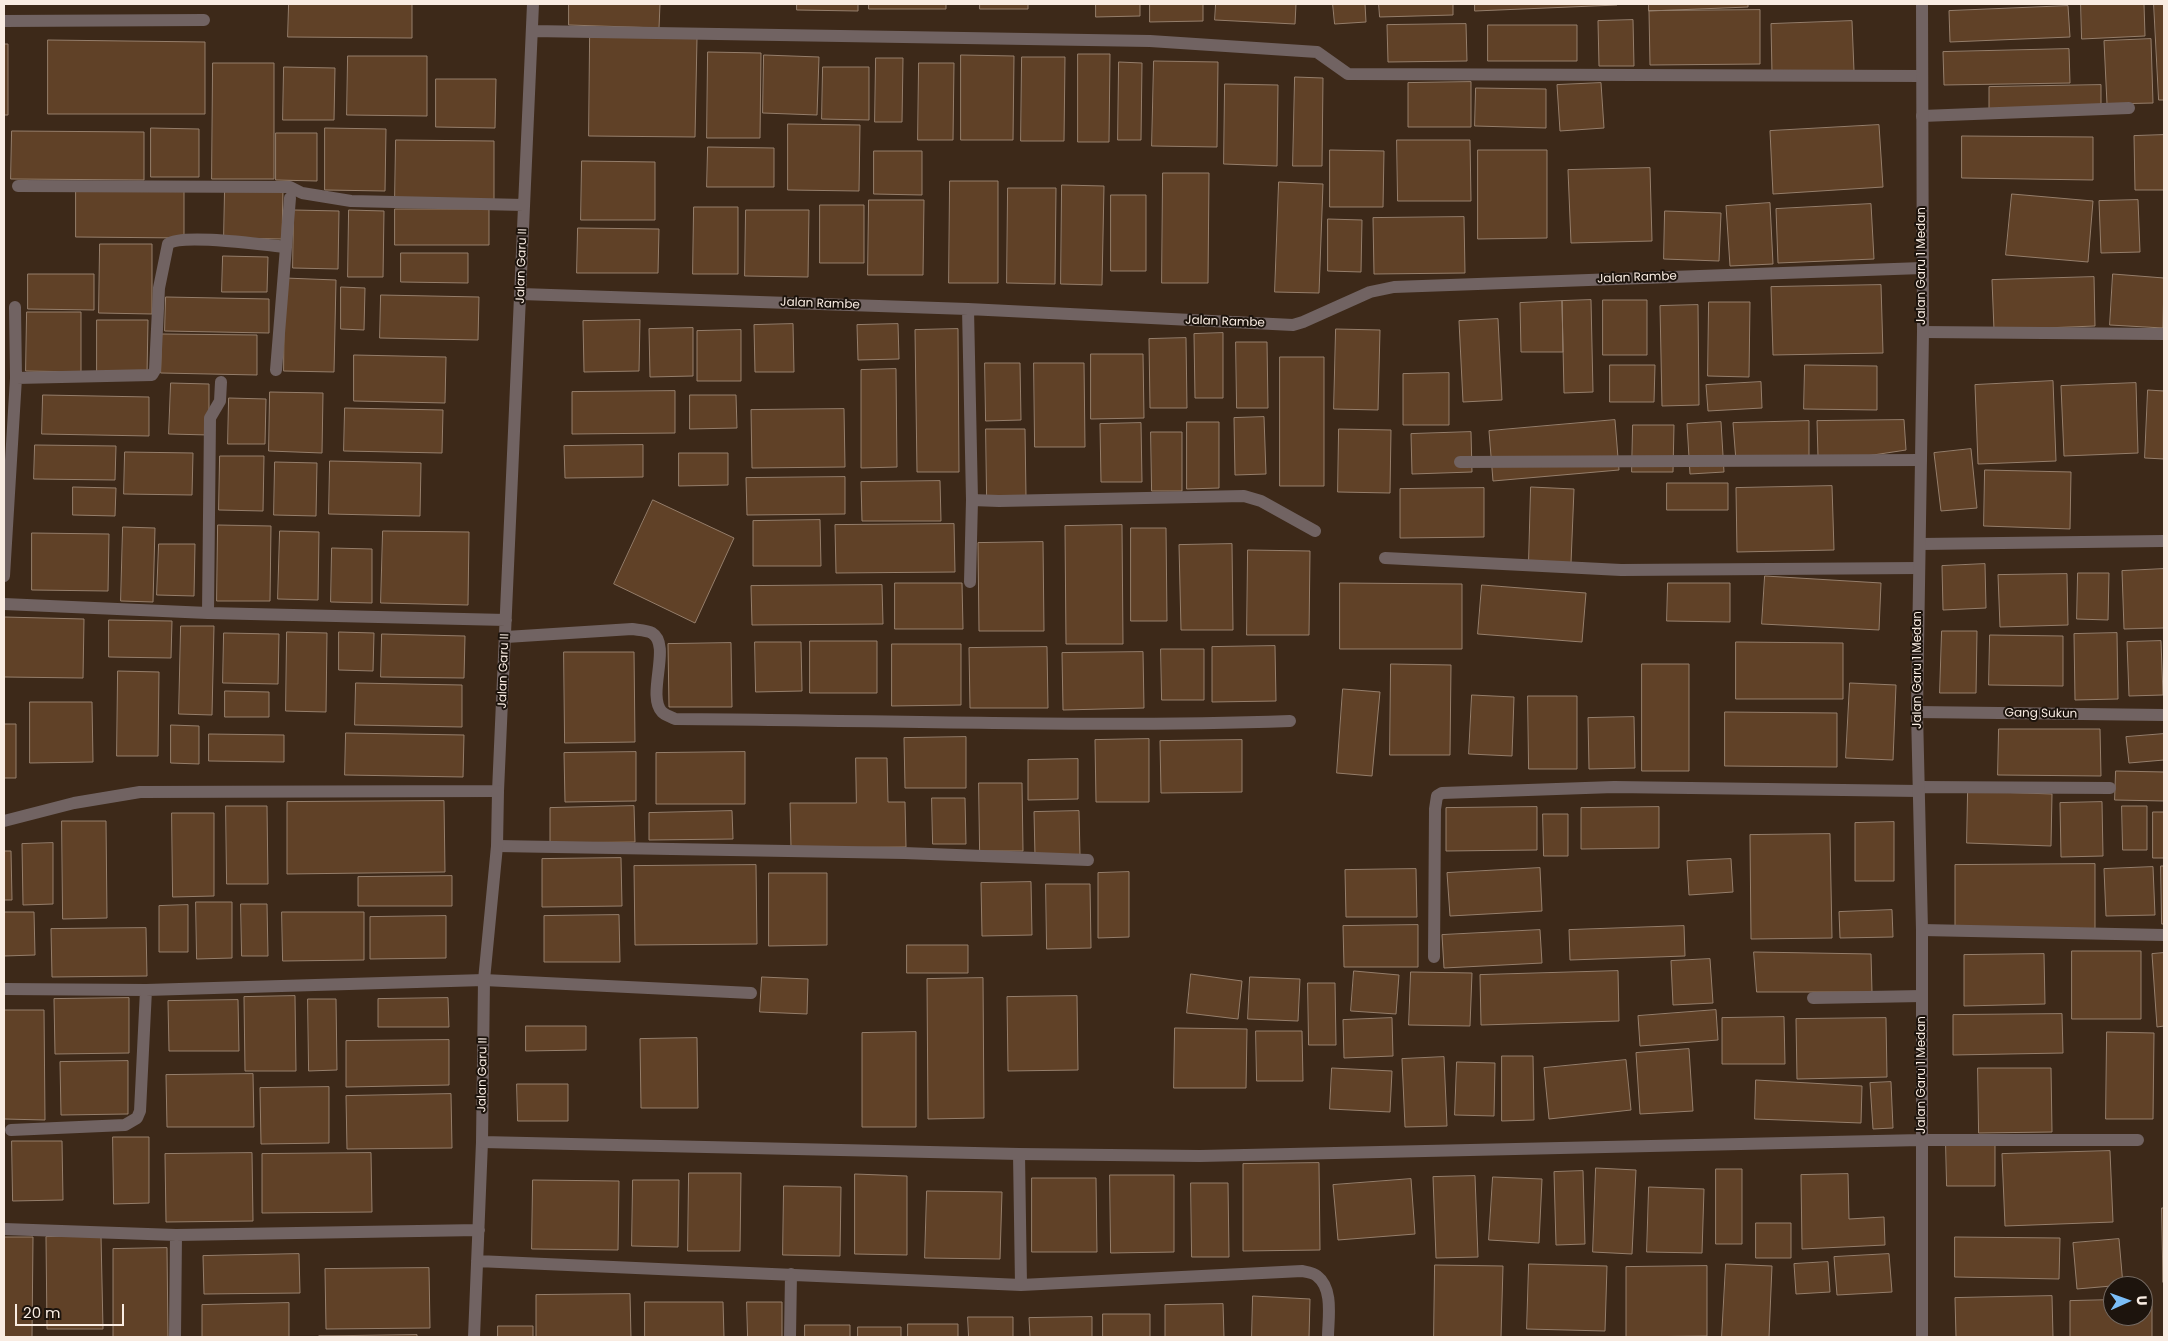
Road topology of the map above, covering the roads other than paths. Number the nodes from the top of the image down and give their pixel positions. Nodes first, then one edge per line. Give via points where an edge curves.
1 (533, 4) edge
2 (1922, 4) edge
3 (204, 20) dead end
4 (4, 22) edge
5 (532, 31) junction
6 (1922, 76) junction
7 (2129, 108) dead end
8 (1922, 116) junction
9 (18, 186) dead end
10 (290, 198) dead end
11 (524, 205) junction
12 (286, 247) junction
13 (1922, 268) junction
14 (521, 294) junction
15 (15, 307) dead end
16 (968, 309) junction
17 (1923, 332) junction
18 (2164, 334) edge
19 (276, 370) dead end
20 (16, 378) junction
21 (221, 382) dead end
22 (1921, 460) junction
23 (1460, 462) dead end
24 (972, 500) junction
25 (1315, 531) dead end
26 (2164, 541) edge
27 (1920, 544) junction
28 (1385, 558) dead end
29 (1919, 568) junction
30 (4, 576) edge
31 (970, 582) dead end
32 (4, 604) edge
33 (208, 613) junction
34 (506, 620) junction
35 (506, 637) junction
36 (1917, 712) junction
37 (2164, 715) edge
38 (1290, 721) dead end
39 (2110, 788) dead end
40 (1919, 789) junction
41 (498, 790) junction
42 (4, 821) edge
43 (497, 846) junction
44 (1088, 860) dead end
45 (1922, 930) junction
46 (2164, 934) edge
47 (1434, 957) dead end
48 (484, 980) junction
49 (4, 989) edge
50 (146, 990) junction
51 (751, 993) dead end
52 (1922, 996) junction
53 (1813, 998) dead end
54 (11, 1130) dead end
55 (1921, 1140) junction
56 (2138, 1140) dead end
57 (482, 1142) junction
58 (1019, 1154) junction
59 (4, 1229) edge
60 (479, 1230) junction
61 (176, 1235) junction
62 (477, 1261) junction
63 (791, 1274) junction
64 (1021, 1285) junction
65 (174, 1337) edge
66 (474, 1337) edge
67 (790, 1337) edge
68 (1328, 1337) edge
69 (1922, 1337) edge

1 - 5 street, Jalan Garu II
2 - 6 street, Jalan Garu 1 Medan
3 - 4 street
5 - 6 street via 1150,41 1318,52 1348,74
5 - 11 street, Jalan Garu II
6 - 8 street, Jalan Garu 1 Medan
7 - 8 street
8 - 13 street, Jalan Garu 1 Medan
9 - 11 street via 290,187 302,193 352,201
10 - 12 street
11 - 14 street, Jalan Garu II
12 - 19 street
12 - 20 street via 192,239 168,244 159,288 155,370 152,375
13 - 16 street, Jalan Rambe via 1394,287 1370,292 1293,325
13 - 17 street, Jalan Garu 1 Medan
14 - 16 street, Jalan Rambe
14 - 34 street, Jalan Garu II
15 - 20 street
16 - 24 street
17 - 18 street
17 - 22 street, Jalan Garu 1 Medan
20 - 30 street
21 - 33 street via 220,401 210,418
22 - 23 street
22 - 27 street, Jalan Garu 1 Medan
24 - 25 street via 1244,496 1261,500
24 - 31 street
26 - 27 street
27 - 29 street, Jalan Garu 1 Medan
28 - 29 street via 1621,570
29 - 36 street, Jalan Garu 1 Medan
32 - 33 street
33 - 34 street
34 - 35 street, Jalan Garu II
35 - 38 street via 632,629 652,633 660,653 656,701 662,713 675,719 1076,725
35 - 41 street, Jalan Garu II
36 - 37 street, Gang Sukun
36 - 40 street, Jalan Garu 1 Medan
39 - 40 street
40 - 45 street, Jalan Garu 1 Medan
40 - 47 street via 1614,787 1442,793 1437,796 1434,809
41 - 42 street via 140,792 74,803
41 - 43 street, Jalan Garu II
43 - 44 street
43 - 48 street, Jalan Garu II
45 - 46 street
45 - 52 street, Jalan Garu 1 Medan
48 - 50 street
48 - 51 street
48 - 57 street, Jalan Garu II
49 - 50 street
50 - 54 street via 140,1111 137,1118 125,1125
52 - 53 street
52 - 55 street, Jalan Garu 1 Medan
55 - 56 street
55 - 58 street via 1200,1156
55 - 69 street, Jalan Garu 1 Medan
57 - 58 street
57 - 60 street, Jalan Garu II
58 - 64 street
59 - 61 street
60 - 61 street
60 - 62 street, Jalan Garu II
61 - 65 street
62 - 63 street
62 - 66 street, Jalan Garu II
63 - 64 street
63 - 67 street
64 - 68 street via 1302,1271 1317,1275 1325,1286

